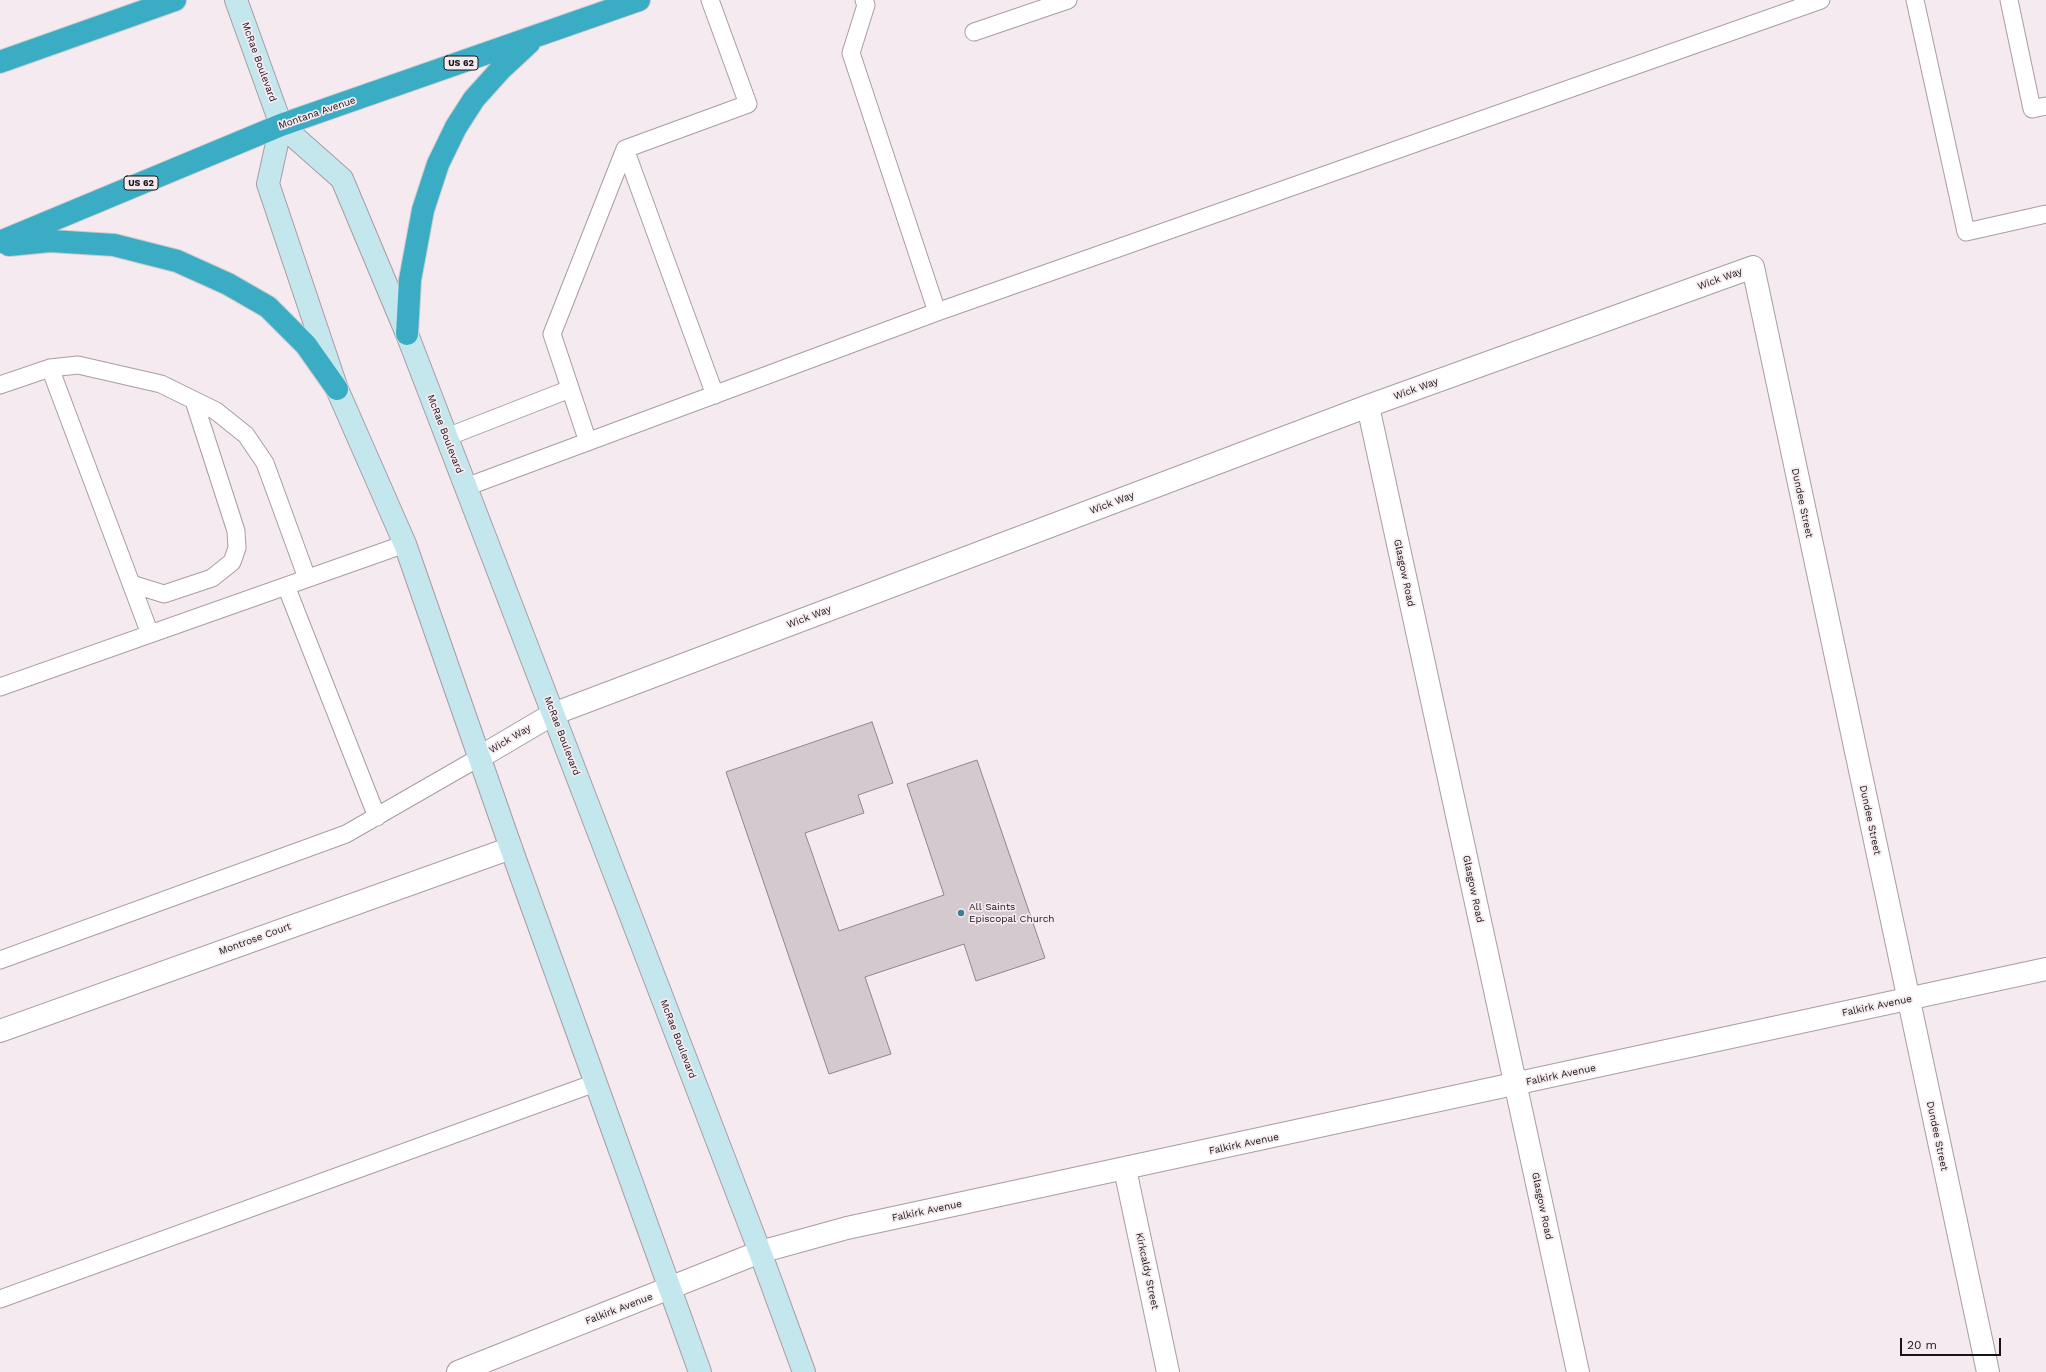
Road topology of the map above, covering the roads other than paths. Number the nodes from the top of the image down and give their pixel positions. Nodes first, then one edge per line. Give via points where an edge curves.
1 (175, 0) edge
2 (236, 0) edge
3 (639, 0) edge
4 (710, 0) edge
5 (864, 0) edge
6 (1068, 0) edge
7 (1821, 0) edge
8 (1915, 0) edge
9 (2009, 0) edge
10 (974, 32) dead end
11 (534, 38) junction
12 (0, 62) edge
13 (2046, 106) edge
14 (281, 125) junction
15 (625, 149) junction
16 (2046, 214) edge
17 (0, 242) edge
18 (0, 246) edge
19 (1753, 267) joint
20 (937, 312) junction
21 (408, 334) junction
22 (50, 368) junction
23 (0, 385) edge
24 (337, 389) junction
25 (570, 389) junction
26 (715, 395) junction
27 (194, 401) junction
28 (1368, 406) junction
29 (447, 437) junction
30 (588, 442) junction
31 (466, 487) junction
32 (405, 544) junction
33 (307, 578) junction
34 (132, 584) junction
35 (286, 586) junction
36 (150, 634) junction
37 (0, 687) edge
38 (554, 714) junction
39 (480, 757) junction
40 (377, 816) junction
41 (511, 848) junction
42 (0, 960) edge
43 (2046, 969) edge
44 (1908, 999) junction
45 (0, 1030) edge
46 (595, 1083) junction
47 (1516, 1085) junction
48 (1125, 1169) junction
49 (760, 1252) junction
50 (670, 1289) junction
51 (0, 1299) edge
52 (458, 1372) edge
53 (700, 1372) edge
54 (804, 1372) edge
55 (1168, 1372) edge
56 (1578, 1372) edge
57 (1988, 1372) edge

1 - 12 highway
2 - 14 main road, McRae Boulevard
3 - 11 highway, Montana Avenue / US 62
4 - 15 lane via 748,104
5 - 20 lane via 866,5 851,53
6 - 10 lane
7 - 20 lane
8 - 16 lane via 1966,232
9 - 13 lane via 2032,109
11 - 14 highway, Montana Avenue / US 62
11 - 21 highway via 501,68 474,99 438,164 424,210 410,280
14 - 17 highway, Montana Avenue / US 62
14 - 21 main road, McRae Boulevard via 342,179
14 - 24 main road via 268,184
15 - 25 lane via 552,334
15 - 26 lane
18 - 24 highway via 50,241 114,245 177,261 228,284 268,307 306,345
19 - 28 street, Wick Way
19 - 44 street, Dundee Street
20 - 26 lane
21 - 29 main road, McRae Boulevard
22 - 23 lane
22 - 27 lane via 78,366 161,384
22 - 34 lane
24 - 32 main road
25 - 29 lane
25 - 30 lane
26 - 30 lane
27 - 33 lane via 216,411 246,435 265,463
27 - 34 lane via 236,532 237,548 232,562 212,578 164,594
28 - 38 street, Wick Way
28 - 47 street, Glasgow Road
29 - 31 main road, McRae Boulevard
30 - 31 lane
31 - 38 main road, McRae Boulevard
32 - 33 lane
32 - 39 main road
33 - 35 lane
34 - 36 lane
35 - 36 lane
35 - 40 lane
36 - 37 lane
38 - 39 street, Wick Way
38 - 49 main road, McRae Boulevard
39 - 40 lane
39 - 41 main road
40 - 42 lane via 346,834
41 - 45 street, Montrose Court
41 - 46 main road
43 - 44 street, Falkirk Avenue
44 - 47 street, Falkirk Avenue
44 - 57 street, Dundee Street
46 - 50 main road
46 - 51 lane
47 - 48 street, Falkirk Avenue
47 - 56 street, Glasgow Road
48 - 49 street, Falkirk Avenue via 847,1228
48 - 55 street, Kirkcaldy Street
49 - 50 street, Falkirk Avenue
49 - 54 main road, McRae Boulevard
50 - 52 street, Falkirk Avenue
50 - 53 main road

